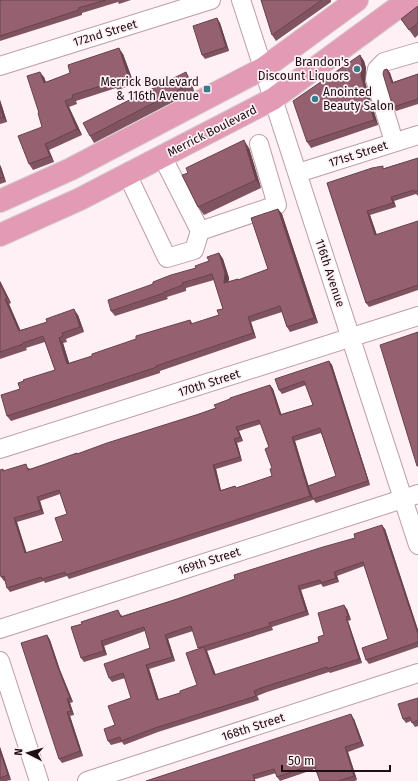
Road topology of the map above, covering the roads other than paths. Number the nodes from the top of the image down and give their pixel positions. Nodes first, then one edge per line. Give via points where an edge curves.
1 (210, 0) edge
2 (241, 0) edge
3 (357, 0) edge
4 (408, 0) edge
5 (418, 52) edge
6 (0, 66) edge
7 (264, 68) junction
8 (273, 99) junction
9 (418, 134) edge
10 (394, 142) junction
11 (259, 144) dead end
12 (162, 156) junction
13 (76, 166) junction
14 (298, 173) junction
15 (127, 174) junction
16 (92, 192) junction
17 (0, 201) edge
18 (200, 231) junction
19 (0, 235) edge
20 (418, 316) edge
21 (351, 338) junction
22 (0, 450) edge
23 (410, 496) edge
24 (418, 545) edge
25 (0, 629) edge
26 (0, 661) edge
27 (418, 673) edge
28 (39, 781) edge
29 (88, 781) edge

1 - 6 street, 172nd Street
2 - 7 street, 116th Avenue
3 - 7 main road
4 - 8 main road, Merrick Boulevard
5 - 10 street via 384,62 377,69 375,79
7 - 8 street, 116th Avenue
7 - 13 main road
8 - 12 main road, Merrick Boulevard
8 - 14 street, 116th Avenue
9 - 10 street, 171st Street
10 - 14 street, 171st Street
11 - 18 street via 277,205
12 - 15 main road, Merrick Boulevard
12 - 18 street
13 - 16 main road
13 - 17 main road
14 - 21 street, 116th Avenue
15 - 16 main road, Merrick Boulevard
15 - 18 street via 167,258 194,250
16 - 19 main road, Merrick Boulevard
20 - 21 street, 170th Street
21 - 22 street, 170th Street
21 - 23 street, 116th Avenue
23 - 24 street, 116th Avenue
23 - 25 street, 169th Street
26 - 28 street
27 - 29 street, 168th Street

